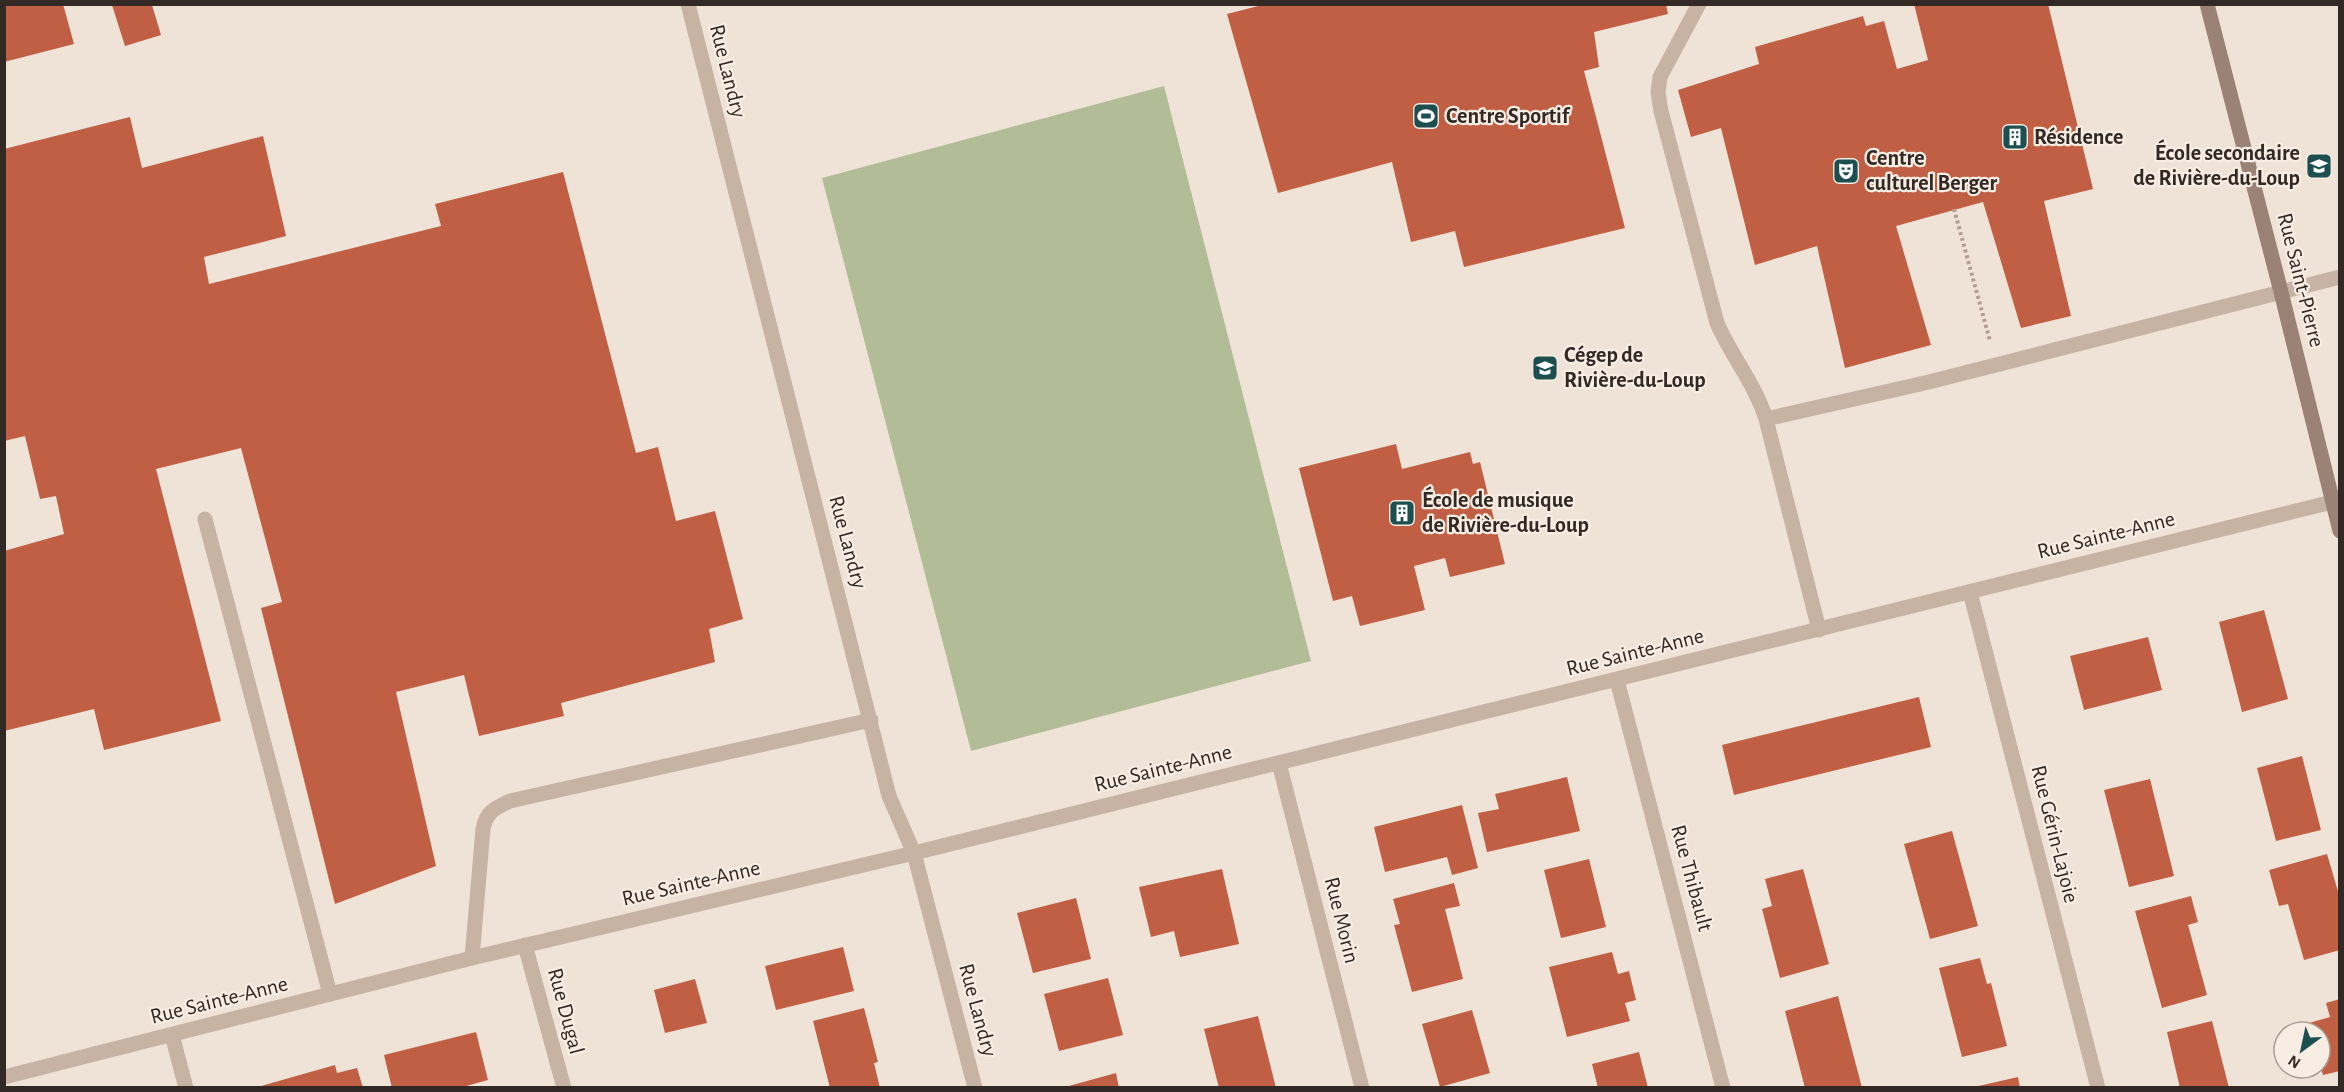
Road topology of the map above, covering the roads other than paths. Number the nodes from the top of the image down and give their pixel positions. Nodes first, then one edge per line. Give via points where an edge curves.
1 (688, 4) edge
2 (1699, 4) edge
3 (2207, 4) edge
4 (2340, 277) edge
5 (2281, 292) junction
6 (1766, 419) junction
7 (2336, 502) edge
8 (205, 519) dead end
9 (2340, 531) edge
10 (1970, 592) junction
11 (1819, 630) junction
12 (1617, 680) junction
13 (871, 720) junction
14 (1279, 763) junction
15 (914, 853) junction
16 (525, 945) junction
17 (472, 958) junction
18 (330, 994) junction
19 (172, 1035) junction
20 (4, 1077) edge
21 (186, 1088) edge
22 (564, 1088) edge
23 (975, 1088) edge
24 (1362, 1088) edge
25 (1723, 1088) edge
26 (2098, 1088) edge

1 - 13 street, Rue Landry
2 - 6 street via 1660,77 1661,111 1717,323 1728,349 1761,401
3 - 5 street, Rue Saint-Pierre
4 - 5 street
5 - 6 street
5 - 7 street, Rue Saint-Pierre
6 - 11 street
7 - 9 street, Rue Saint-Pierre
7 - 10 street, Rue Sainte-Anne
8 - 18 street
10 - 11 street, Rue Sainte-Anne
10 - 26 street, Rue Gérin-Lajoie
11 - 12 street, Rue Sainte-Anne
12 - 14 street, Rue Sainte-Anne
12 - 25 street, Rue Thibault
13 - 15 street, Rue Landry via 889,796
13 - 17 street via 510,801 492,810 483,829
14 - 15 street, Rue Sainte-Anne
14 - 24 street, Rue Morin
15 - 16 street, Rue Sainte-Anne
15 - 23 street, Rue Landry
16 - 17 street, Rue Sainte-Anne
16 - 22 street, Rue Dugal
17 - 18 street, Rue Sainte-Anne
18 - 19 street, Rue Sainte-Anne
19 - 20 street, Rue Sainte-Anne
19 - 21 street

